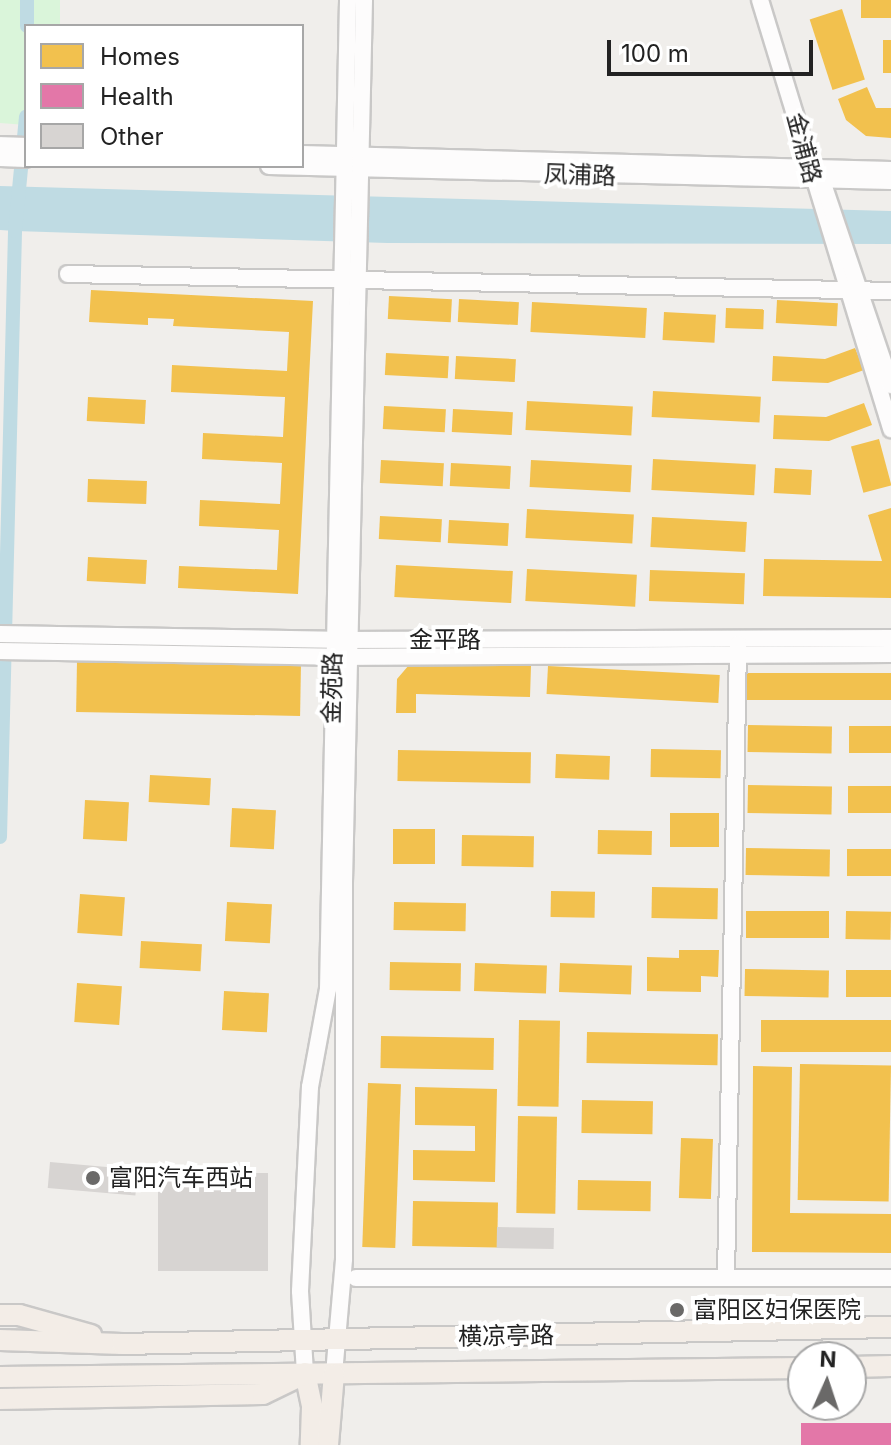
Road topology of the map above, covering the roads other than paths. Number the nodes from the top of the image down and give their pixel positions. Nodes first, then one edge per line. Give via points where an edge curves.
1 (348, 0) edge
2 (364, 0) edge
3 (760, 0) edge
4 (0, 145) edge
5 (17, 154) edge
6 (304, 154) edge
7 (351, 162) junction
8 (304, 164) edge
9 (891, 170) edge
10 (817, 176) junction
11 (891, 181) edge
12 (68, 274) dead end
13 (347, 279) junction
14 (853, 291) junction
15 (891, 291) edge
16 (891, 385) edge
17 (891, 429) edge
18 (0, 634) edge
19 (891, 638) edge
20 (35, 644) junction
21 (738, 646) junction
22 (342, 648) junction
23 (0, 651) edge
24 (891, 654) edge
25 (726, 1277) junction
26 (356, 1278) dead end
27 (891, 1278) edge
28 (10, 1315) edge
29 (891, 1327) edge
30 (6, 1340) edge
31 (301, 1340) junction
32 (339, 1340) junction
33 (122, 1344) junction
34 (891, 1366) edge
35 (867, 1367) edge
36 (787, 1368) edge
37 (305, 1373) junction
38 (334, 1374) junction
39 (7, 1377) edge
40 (9, 1399) edge
41 (311, 1445) edge
42 (328, 1445) edge

1 - 7 street
2 - 7 street
3 - 10 street, 金浦路
4 - 5 street
6 - 7 street, 凤浦路
7 - 8 street, 凤浦路
7 - 10 street, 凤浦路
7 - 13 street
9 - 10 street, 凤浦路
10 - 11 street, 凤浦路
10 - 14 street, 金浦路
12 - 13 street
13 - 14 street
13 - 22 street
14 - 15 street
14 - 16 street
14 - 17 street
18 - 20 street, 金平路
19 - 21 street, 金平路
20 - 22 street, 金平路
20 - 22 street, 金平路 via 75,653
20 - 23 street
21 - 22 street, 金平路
21 - 24 street, 金平路
21 - 25 street
22 - 31 street, 金苑路 via 328,989 310,1087
22 - 32 street
25 - 26 street
25 - 27 street
28 - 33 main road, 横凉亭路
29 - 32 main road, 横凉亭路
30 - 33 main road, 横凉亭路
31 - 32 main road, 横凉亭路
31 - 33 main road, 横凉亭路
31 - 37 street, 金苑路
32 - 38 street
34 - 35 main road
36 - 38 main road, 横凉亭路
37 - 38 main road, 横凉亭路
37 - 39 main road, 横凉亭路
37 - 40 main road, 横凉亭路 via 263,1394
37 - 41 main road via 312,1407
38 - 42 main road

